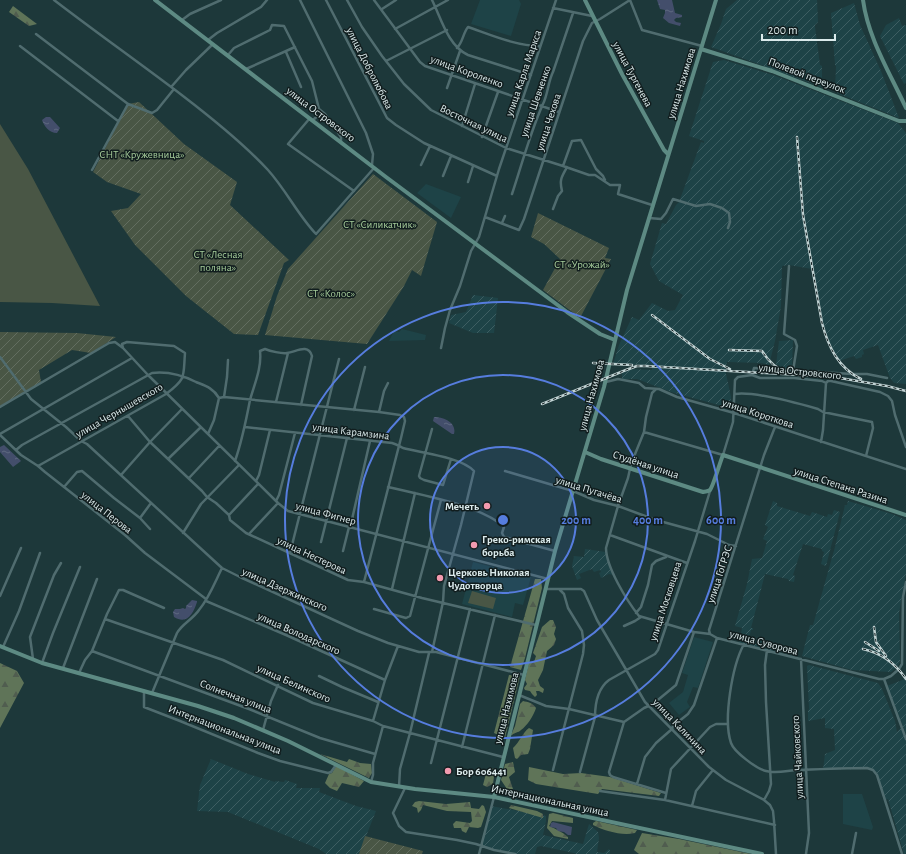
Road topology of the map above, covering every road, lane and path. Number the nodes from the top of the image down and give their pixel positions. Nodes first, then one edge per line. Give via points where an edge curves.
1 (54, 0) edge
2 (221, 0) edge
3 (267, 0) edge
4 (300, 0) edge
5 (326, 0) edge
6 (347, 0) edge
7 (374, 0) edge
8 (396, 0) edge
9 (432, 0) edge
10 (448, 0) edge
11 (556, 0) edge
12 (585, 0) edge
13 (630, 0) edge
14 (716, 0) edge
15 (863, 0) edge
16 (158, 1) edge
17 (435, 6) junction
18 (553, 8) junction
19 (382, 10) junction
20 (573, 13) junction
21 (593, 16) junction
22 (182, 20) junction
23 (595, 21) junction
24 (395, 29) junction
25 (447, 30) junction
26 (36, 34) dead end
27 (208, 40) junction
28 (213, 44) junction
29 (20, 46) dead end
30 (540, 46) junction
31 (295, 47) junction
32 (702, 47) junction
33 (410, 48) junction
34 (457, 48) junction
35 (460, 51) junction
36 (286, 52) junction
37 (228, 55) junction
38 (386, 61) junction
39 (246, 69) junction
40 (452, 75) junction
41 (531, 75) junction
42 (475, 84) junction
43 (173, 87) junction
44 (301, 87) dead end
45 (448, 88) dead end
46 (498, 92) junction
47 (523, 99) junction
48 (128, 104) junction
49 (542, 107) junction
50 (906, 108) edge
51 (322, 112) junction
52 (559, 112) junction
53 (312, 119) junction
54 (118, 121) junction
55 (906, 121) edge
56 (462, 126) junction
57 (482, 137) junction
58 (341, 141) junction
59 (430, 146) junction
60 (506, 148) junction
61 (525, 154) junction
62 (668, 154) junction
63 (451, 156) junction
64 (544, 160) junction
65 (421, 164) dead end
66 (373, 166) junction
67 (473, 166) junction
68 (563, 166) junction
69 (566, 167) junction
70 (92, 170) dead end
71 (443, 176) dead end
72 (497, 176) junction
73 (605, 180) junction
74 (468, 182) dead end
75 (354, 191) junction
76 (512, 194) dead end
77 (652, 205) junction
78 (553, 209) dead end
79 (505, 216) dead end
80 (485, 217) junction
81 (648, 218) junction
82 (502, 224) junction
83 (728, 228) dead end
84 (476, 243) junction
85 (789, 266) dead end
86 (615, 340) junction
87 (124, 348) junction
88 (441, 348) dead end
89 (288, 353) junction
90 (0, 357) edge
91 (132, 358) junction
92 (339, 359) dead end
93 (228, 360) dead end
94 (364, 367) dead end
95 (793, 370) junction
96 (148, 375) junction
97 (752, 375) junction
98 (184, 376) junction
99 (736, 378) joint
100 (887, 378) dead end
101 (606, 382) junction
102 (388, 383) dead end
103 (826, 383) junction
104 (656, 389) junction
105 (26, 392) junction
106 (166, 394) junction
107 (735, 394) junction
108 (224, 397) junction
109 (219, 398) junction
110 (250, 400) junction
111 (276, 402) junction
112 (301, 404) junction
113 (0, 407) edge
114 (44, 408) junction
115 (326, 408) junction
116 (182, 409) junction
117 (354, 410) junction
118 (379, 412) junction
119 (824, 412) junction
120 (734, 413) junction
121 (128, 416) junction
122 (62, 424) junction
123 (201, 427) junction
124 (245, 427) junction
125 (775, 427) junction
126 (432, 429) dead end
127 (270, 430) junction
128 (644, 432) junction
129 (294, 433) junction
130 (0, 434) edge
131 (208, 434) junction
132 (319, 435) junction
133 (346, 438) junction
134 (370, 440) junction
135 (81, 441) junction
136 (150, 442) junction
137 (821, 442) junction
138 (219, 446) junction
139 (398, 446) junction
140 (906, 447) edge
141 (16, 450) junction
142 (585, 452) junction
143 (425, 453) junction
144 (723, 456) junction
145 (866, 456) junction
146 (168, 459) junction
147 (451, 459) junction
148 (235, 461) junction
149 (239, 465) junction
150 (38, 466) junction
151 (761, 468) junction
152 (630, 469) junction
153 (906, 469) edge
154 (505, 471) dead end
155 (121, 475) junction
156 (189, 478) junction
157 (256, 481) junction
158 (258, 484) junction
159 (64, 487) junction
160 (388, 487) junction
161 (711, 488) junction
162 (573, 491) junction
163 (703, 492) junction
164 (415, 493) junction
165 (207, 497) junction
166 (441, 500) junction
167 (708, 500) junction
168 (277, 502) junction
169 (151, 503) junction
170 (466, 506) junction
171 (618, 506) junction
172 (300, 514) junction
173 (229, 515) junction
174 (906, 515) edge
175 (140, 518) junction
176 (325, 522) junction
177 (349, 528) junction
178 (150, 529) dead end
179 (183, 533) junction
180 (697, 533) junction
181 (249, 534) junction
182 (376, 534) junction
183 (610, 535) junction
184 (403, 541) junction
185 (321, 542) dead end
186 (736, 546) junction
187 (21, 548) dead end
188 (428, 548) junction
189 (343, 551) dead end
190 (555, 551) junction
191 (40, 553) dead end
192 (290, 553) junction
193 (453, 554) junction
194 (666, 556) junction
195 (61, 563) dead end
196 (687, 563) junction
197 (80, 567) dead end
198 (222, 568) junction
199 (97, 579) dead end
200 (548, 579) junction
201 (364, 582) junction
202 (906, 582) edge
203 (392, 589) junction
204 (545, 589) junction
205 (560, 590) junction
206 (0, 596) edge
207 (416, 596) junction
208 (206, 600) junction
209 (443, 602) junction
210 (164, 608) dead end
211 (374, 609) dead end
212 (470, 609) junction
213 (636, 613) junction
214 (495, 614) junction
215 (641, 617) junction
216 (105, 619) junction
217 (668, 624) junction
218 (536, 626) junction
219 (624, 626) dead end
220 (694, 632) junction
221 (710, 634) junction
222 (717, 638) junction
223 (172, 642) junction
224 (744, 644) junction
225 (1, 646) edge
226 (398, 646) junction
227 (92, 650) junction
228 (766, 650) junction
229 (430, 652) junction
230 (458, 657) junction
231 (801, 659) junction
232 (33, 660) junction
233 (42, 663) junction
234 (483, 664) junction
235 (63, 669) junction
236 (626, 670) junction
237 (79, 673) junction
238 (159, 675) junction
239 (524, 675) junction
240 (320, 676) dead end
241 (385, 680) junction
242 (884, 680) junction
243 (278, 685) junction
244 (144, 691) junction
245 (152, 693) junction
246 (519, 695) junction
247 (378, 702) junction
248 (648, 706) junction
249 (569, 709) junction
250 (595, 714) junction
251 (267, 717) junction
252 (373, 721) junction
253 (624, 722) junction
254 (728, 724) junction
255 (383, 726) junction
256 (672, 729) junction
257 (263, 730) junction
258 (410, 734) junction
259 (906, 739) edge
260 (437, 740) junction
261 (462, 747) junction
262 (691, 749) junction
263 (375, 754) junction
264 (503, 757) junction
265 (431, 763) dead end
266 (336, 765) junction
267 (553, 770) dead end
268 (713, 770) junction
269 (806, 770) junction
270 (580, 772) dead end
271 (771, 772) junction
272 (371, 782) junction
273 (637, 784) junction
274 (399, 788) junction
275 (405, 788) junction
276 (600, 791) dead end
277 (666, 793) junction
278 (494, 797) junction
279 (665, 800) junction
280 (764, 800) junction
281 (692, 806) junction
282 (775, 825) junction
283 (856, 833) dead end
284 (482, 846) junction
285 (479, 854) edge
286 (515, 854) edge
287 (762, 854) edge
288 (776, 854) edge
289 (806, 854) edge
290 (852, 854) edge
291 (902, 854) edge

1 - 43 street
2 - 22 street
3 - 27 street
4 - 66 street via 366,133 373,154
5 - 59 street, улица Добролюбова via 386,116
6 - 38 street, Восточная улица
7 - 19 street, улица Короленко
8 - 19 street
9 - 17 street
10 - 17 street
11 - 18 street, улица Карла Маркса
12 - 21 main road, улица Тургенева
13 - 23 street
13 - 32 street via 642,30
14 - 32 main road, улица Нахимова
15 - 50 main road via 871,34
16 - 22 main road, улица Островского
17 - 24 street
17 - 25 street
18 - 20 street
18 - 30 street, улица Карла Маркса
19 - 24 street, улица Короленко
20 - 21 street
20 - 49 street, улица Шевченко
21 - 23 main road, улица Тургенева
22 - 27 main road, улица Островского
23 - 52 street, улица Чехова via 583,41
23 - 62 main road, улица Тургенева
24 - 33 street, улица Короленко
25 - 33 street
25 - 34 street
26 - 48 street
27 - 28 main road, улица Островского
28 - 37 main road, улица Островского
28 - 43 street via 186,70
29 - 54 street
30 - 34 street via 518,44 468,27
30 - 41 street, улица Карла Маркса
31 - 36 street
31 - 37 street via 284,26 272,25 270,30 234,48
31 - 51 street via 312,81 316,102
32 - 55 main road, Полевой переулок
32 - 62 main road, улица Нахимова
33 - 38 street
33 - 40 street, улица Короленко via 425,66
34 - 35 street
35 - 40 street
35 - 41 street
36 - 39 street
36 - 44 street
37 - 39 main road, улица Островского
38 - 56 street, Восточная улица via 427,107
39 - 53 main road, улица Островского
40 - 42 street, улица Короленко
40 - 45 street
41 - 47 street, улица Карла Маркса
42 - 46 street, улица Короленко
42 - 56 street
43 - 48 street via 157,110 152,112
43 - 75 street via 269,171 316,234
46 - 47 street, улица Короленко
46 - 57 street
47 - 49 street, улица Короленко
47 - 60 street, улица Карла Маркса
48 - 54 street
49 - 52 street, улица Короленко
49 - 61 street, улица Шевченко
51 - 53 street
51 - 58 street via 341,137
52 - 64 street, улица Чехова
53 - 58 main road, улица Островского
53 - 75 street via 288,144
54 - 70 street
56 - 57 street, Восточная улица
57 - 60 street, Восточная улица
58 - 66 main road, улица Островского
59 - 63 street, улица Добролюбова
59 - 65 street
60 - 61 street, Восточная улица
60 - 72 street, улица Карла Маркса
61 - 64 street, Восточная улица
61 - 76 street, улица Шевченко
62 - 77 main road, улица Нахимова
63 - 67 street, улица Добролюбова
63 - 71 street
64 - 68 street, Восточная улица
64 - 82 street, улица Чехова via 519,230
66 - 75 street
66 - 84 main road, улица Островского
67 - 72 street, улица Добролюбова
67 - 74 street
68 - 69 street, Восточная улица
68 - 73 street via 572,141 581,140 596,169
69 - 73 street, Восточная улица via 589,175 594,174
69 - 78 street via 561,177 562,191
72 - 80 street, улица Карла Маркса
73 - 77 street, Восточная улица via 610,185 620,185 618,194
77 - 81 main road, улица Нахимова
79 - 82 street
80 - 82 street
80 - 84 street, улица Карла Маркса
81 - 83 street via 661,219 673,199 696,206 710,204 722,208 729,213
81 - 86 main road, улица Нахимова
84 - 86 main road, улица Островского via 567,312 600,334
84 - 88 street via 450,310
85 - 95 street via 784,334 795,340 797,346
86 - 101 main road, улица Нахимова
87 - 91 street, улица Фигнер
87 - 98 street via 122,344 126,342 172,346 185,353
87 - 105 street, улица Фигнер via 115,342 109,343
89 - 110 street via 270,352 265,349 260,352
89 - 111 street
89 - 112 street via 302,348 308,350 312,356
90 - 105 street, улица Дзержинского
91 - 96 street, улица Фигнер
91 - 114 street
92 - 115 street
93 - 108 street
94 - 117 street
95 - 97 street via 754,368
95 - 100 street via 866,374
96 - 98 street via 167,373
96 - 106 street, улица Фигнер
96 - 122 street
97 - 99 street, улица Островского
97 - 103 street, улица Островского via 760,378 794,378
98 - 106 street, улица Чернышевского via 178,385
98 - 109 street via 208,386
99 - 107 street, улица Московцева
101 - 104 street, улица Короткова via 618,379
101 - 142 main road, улица Нахимова
102 - 118 street
103 - 119 street
103 - 140 street, улица Островского via 831,381 885,394 892,401 894,415
104 - 120 street, улица Короткова
104 - 128 street, улица Суворова via 652,393
105 - 113 street
105 - 114 street, улица Дзержинского
106 - 116 street, улица Фигнер
106 - 121 street, улица Чернышевского
107 - 119 street via 776,399 818,408
107 - 120 street, улица Московцева
108 - 109 street
108 - 110 street
109 - 131 street
110 - 111 street
110 - 124 street
111 - 112 street
112 - 115 street
114 - 122 street, улица Дзержинского
114 - 130 street
115 - 117 street
115 - 132 street
116 - 123 street, улица Фигнер
116 - 136 street
117 - 118 street
118 - 139 street via 404,417
119 - 137 street
119 - 145 street via 872,422 873,428
120 - 125 street, улица Короткова
120 - 144 street, улица Московцева
121 - 135 street, улица Чернышевского
121 - 136 street, улица Нестерова
122 - 135 street, улица Дзержинского
122 - 141 street
123 - 131 street, улица Фигнер
123 - 146 street
124 - 127 street, улица Карамзина
124 - 148 street
125 - 137 street, улица Короткова
125 - 151 street, улица ГоГРЭС
126 - 143 street
127 - 129 street, улица Карамзина
127 - 157 street
128 - 144 street
128 - 152 street, улица Суворова
129 - 132 street, улица Карамзина
129 - 168 street
130 - 141 street, улица Перова
131 - 138 street, улица Фигнер
132 - 133 street, улица Карамзина
132 - 172 street
133 - 134 street, улица Карамзина
133 - 176 street
134 - 139 street, улица Карамзина
134 - 177 street
135 - 150 street, улица Чернышевского
135 - 155 street, улица Дзержинского
136 - 146 street, улица Нестерова
136 - 155 street
137 - 145 street, улица Короткова
138 - 148 street, улица Фигнер
138 - 156 street
139 - 143 street, улица Карамзина
139 - 160 street
141 - 150 street, улица Перова
142 - 152 main road, Студёная улица
142 - 162 main road, улица Нахимова
143 - 147 street, улица Карамзина
143 - 147 street via 420,478 443,485
144 - 151 main road
144 - 161 main road, улица Московцева
145 - 153 street, улица Короткова
146 - 156 street, улица Нестерова
147 - 170 street, улица Карамзина via 474,471
148 - 149 street, улица Фигнер
149 - 157 street, улица Фигнер
149 - 165 street
150 - 159 street, улица Перова
151 - 174 main road, улица Степана Разина
151 - 186 street, улица ГоГРЭС
152 - 163 main road, Студёная улица
152 - 171 street, улица Суворова
154 - 162 street, улица Пугачёва
155 - 169 street, улица Дзержинского
156 - 165 street, улица Нестерова
157 - 158 street, улица Фигнер
158 - 168 street, улица Фигнер
158 - 173 street
159 - 175 street via 77,472 82,471
159 - 208 street, улица Перова
160 - 164 street
160 - 182 street
161 - 163 main road
161 - 167 street, улица Московцева
162 - 171 street, улица Пугачёва
162 - 190 main road, улица Нахимова
163 - 167 street
164 - 166 street
164 - 184 street
165 - 173 street, улица Нестерова
165 - 179 street
166 - 170 street
166 - 188 street
167 - 180 street, улица Московцева
168 - 172 street, улица Фигнер via 288,511
168 - 181 street
169 - 175 street
169 - 179 street, улица Дзержинского
170 - 190 street via 497,520 504,527 504,537
170 - 193 street
171 - 180 street, улица Пугачёва
171 - 183 street, улица Суворова
172 - 176 street, улица Фигнер
172 - 192 street
173 - 181 street, улица Нестерова via 230,520
175 - 178 street
176 - 177 street, улица Фигнер
176 - 185 street
177 - 182 street, улица Фигнер
177 - 189 street
179 - 198 street, улица Дзержинского
180 - 186 street, улица Пугачёва via 707,534
180 - 196 street, улица Московцева
181 - 192 street, улица Нестерова
182 - 184 street, улица Фигнер
182 - 201 street
183 - 194 street
183 - 213 street, улица Суворова via 606,555 613,575
184 - 188 street, улица Фигнер
184 - 203 street
186 - 221 street, улица ГоГРЭС via 709,630
187 - 206 street
188 - 193 street, улица Фигнер
188 - 207 street
190 - 200 main road, улица Нахимова
191 - 225 street via 18,611
192 - 201 street, улица Нестерова via 343,578
193 - 200 street, улица Фигнер
193 - 209 street via 444,586
194 - 196 street
194 - 213 street via 652,565 641,607
195 - 232 street via 30,637
196 - 217 street, улица Московцева
197 - 233 street
198 - 208 street
198 - 226 street, улица Дзержинского via 358,631
199 - 235 street
200 - 204 main road, улица Нахимова
201 - 203 street, улица Нестерова
202 - 242 street via 902,664
203 - 207 street, улица Нестерова
204 - 205 street
204 - 218 main road, улица Нахимова
205 - 236 street, улица Калинина via 584,591 597,620
205 - 249 street via 581,628 584,645 584,654
207 - 209 street, улица Нестерова
207 - 211 street via 408,618
208 - 223 street via 195,615 181,627
208 - 241 street, улица Володарского
209 - 212 street, улица Нестерова
209 - 229 street
210 - 216 street via 119,590
212 - 214 street, улица Нестерова
212 - 230 street
213 - 215 street, улица Суворова
214 - 218 street, улица Нестерова
214 - 234 street
215 - 217 street, улица Суворова
215 - 219 street
216 - 223 street, улица Белинского
216 - 227 street
217 - 220 street, улица Суворова
217 - 236 street, улица Московцева via 657,652
218 - 239 main road, улица Нахимова
220 - 221 street, улица Суворова
220 - 248 street via 676,685
221 - 222 street, улица Суворова
222 - 224 street, улица Суворова
222 - 256 street via 696,701 688,714
223 - 238 street
223 - 243 street, улица Белинского via 228,661
224 - 228 street, улица Суворова
224 - 254 street via 733,682
225 - 232 main road, Интернациональная улица
226 - 229 street, улица Дзержинского via 419,652
226 - 241 street
227 - 237 street
227 - 238 street, Солнечная улица
228 - 231 street, улица Суворова
228 - 271 street via 766,702
229 - 230 street, улица Дзержинского
229 - 258 street
230 - 234 street, улица Дзержинского
230 - 260 street
231 - 242 street, улица Суворова
231 - 269 street, улица Чайковского
232 - 233 main road, Интернациональная улица
233 - 235 main road, Интернациональная улица
234 - 239 street, улица Дзержинского
234 - 261 street
235 - 237 main road, Интернациональная улица
236 - 248 street, улица Калинина
236 - 250 street, улица Московцева via 602,686
237 - 244 main road, Интернациональная улица
238 - 245 street
238 - 251 street, Солнечная улица
239 - 246 main road, улица Нахимова
240 - 247 street
241 - 247 street
242 - 259 street
243 - 251 street
243 - 252 street, улица Белинского via 313,703
244 - 245 main road, Интернациональная улица
244 - 266 street, Интернациональная улица via 144,707 258,753 328,773
245 - 257 main road, Интернациональная улица via 209,709
246 - 249 street via 542,705
246 - 264 main road, улица Нахимова
247 - 252 street
248 - 253 street
248 - 256 street, улица Калинина
249 - 250 street
249 - 267 street
250 - 253 street
250 - 270 street, улица Московцева
251 - 257 street
251 - 263 street, Солнечная улица via 320,738
252 - 255 street, улица Белинского
253 - 273 street via 609,774
254 - 262 street via 712,726
254 - 271 street via 734,748 760,769
255 - 258 street, улица Белинского
255 - 263 street
256 - 262 street, улица Калинина
256 - 273 street via 645,757
257 - 266 main road, Интернациональная улица
258 - 260 street, улица Белинского
258 - 274 street via 400,769
260 - 261 street, улица Белинского
260 - 265 street
261 - 264 street, улица Белинского
262 - 268 street, улица Калинина
262 - 277 street via 671,769
263 - 272 street
264 - 278 main road, улица Нахимова
266 - 272 main road, Интернациональная улица
268 - 280 street, улица Калинина via 726,780
268 - 281 street via 696,791
269 - 271 street
269 - 289 street, улица Чайковского via 809,833
269 - 291 street via 867,768 874,771
271 - 280 street via 770,788
272 - 274 main road, Интернациональная улица
273 - 277 street
274 - 275 main road, Интернациональная улица
275 - 278 main road, Интернациональная улица
275 - 284 street via 394,814 396,822 406,832
276 - 279 street
277 - 279 street
278 - 284 street
278 - 287 main road, Интернациональная улица
279 - 281 street
280 - 282 street via 772,808
281 - 282 street
282 - 288 street
283 - 290 street
284 - 285 street
284 - 286 street

